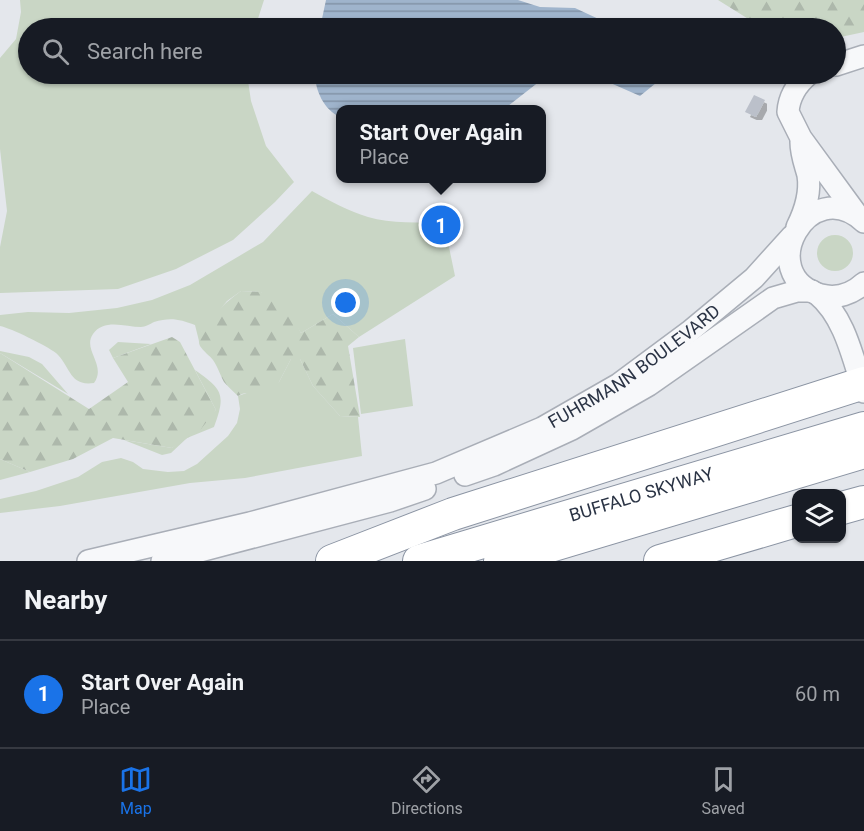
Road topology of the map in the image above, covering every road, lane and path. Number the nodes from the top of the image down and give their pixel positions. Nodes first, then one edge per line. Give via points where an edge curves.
1 (864, 56) edge
2 (846, 62) edge
3 (798, 84) edge
4 (801, 138) junction
5 (862, 220) edge
6 (794, 233) junction
7 (862, 285) edge
8 (814, 292) junction
9 (852, 354) junction
10 (863, 386) edge
11 (863, 436) edge
12 (455, 472) junction
13 (864, 502) edge
14 (846, 507) edge
15 (792, 522) edge
16 (87, 561) edge
17 (162, 561) edge
18 (332, 561) edge
19 (419, 561) edge
20 (500, 561) edge
21 (660, 561) edge

1 - 2 street
3 - 4 street via 788,112
4 - 5 street
4 - 6 street via 808,194 806,209
5 - 6 street, FUHRMANN BOULEVARD via 840,210 820,211 809,216
6 - 8 street via 790,264 800,282
6 - 12 street, FUHRMANN BOULEVARD via 754,278 619,384
7 - 8 street, FUHRMANN BOULEVARD via 842,296
7 - 9 street via 849,312
8 - 9 street via 835,317
8 - 12 street, FUHRMANN BOULEVARD via 797,291 773,298 649,385 572,429 494,465
9 - 10 street
10 - 18 highway via 453,514
11 - 19 highway, BUFFALO SKYWAY
11 - 20 highway, BUFFALO SKYWAY
12 - 16 street, FUHRMANN BOULEVARD via 436,473 250,523
12 - 17 street, FUHRMANN BOULEVARD via 390,501
13 - 14 highway
15 - 21 highway

